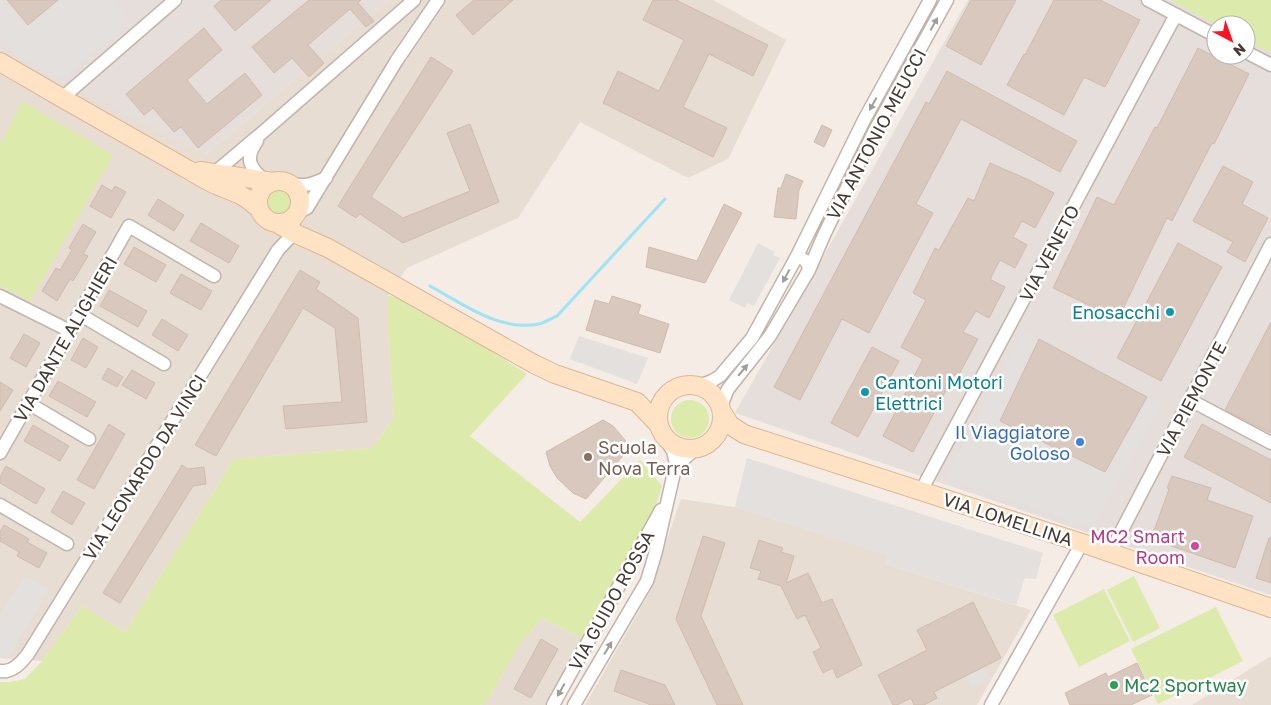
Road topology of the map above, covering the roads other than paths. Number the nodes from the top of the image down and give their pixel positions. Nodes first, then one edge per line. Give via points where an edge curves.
1 (175, 0) edge
2 (414, 0) edge
3 (438, 0) edge
4 (930, 0) edge
5 (947, 0) edge
6 (1148, 0) edge
7 (1177, 16) junction
8 (1206, 31) edge
9 (1256, 57) edge
10 (0, 62) edge
11 (1271, 65) edge
12 (62, 98) junction
13 (263, 132) junction
14 (187, 169) junction
15 (211, 173) junction
16 (326, 178) junction
17 (275, 182) junction
18 (258, 208) junction
19 (289, 221) junction
20 (1271, 244) edge
21 (278, 250) junction
22 (796, 256) junction
23 (809, 270) junction
24 (214, 276) dead end
25 (0, 296) edge
26 (80, 314) junction
27 (70, 331) junction
28 (164, 364) dead end
29 (694, 385) junction
30 (667, 394) junction
31 (1190, 400) junction
32 (637, 402) junction
33 (28, 403) junction
34 (722, 412) junction
35 (657, 423) junction
36 (744, 434) junction
37 (89, 439) dead end
38 (666, 440) junction
39 (711, 442) junction
40 (1271, 443) edge
41 (694, 450) junction
42 (0, 453) edge
43 (674, 473) junction
44 (921, 491) junction
45 (670, 495) junction
46 (0, 505) edge
47 (1082, 543) junction
48 (67, 544) dead end
49 (1110, 553) junction
50 (1271, 608) edge
51 (0, 671) edge
52 (553, 705) edge
53 (574, 705) edge
54 (992, 705) edge

1 - 12 street
2 - 13 street
3 - 16 street, VIA LEONARDO DA VINCI via 397,60
4 -> 22 street, VIA ANTONIO MEUCCI via 864,120
23 -> 5 street, VIA ANTONIO MEUCCI via 874,132
6 - 7 street
7 - 8 street
7 - 44 street, VIA VENETO
9 - 11 street
10 - 12 main road
12 - 14 main road
13 - 15 street
13 - 17 street via 251,149 249,158 256,172
14 - 15 main road
14 - 18 main road via 202,179 243,195
15 - 17 main road
16 - 17 street via 303,186
16 - 19 street, VIA LEONARDO DA VINCI via 307,208
17 - 18 main road via 262,189
17 - 19 main road via 294,187 300,199 300,206
18 - 19 main road via 269,222
19 - 21 street, VIA LEONARDO DA VINCI
19 - 21 street via 281,235
19 - 32 main road via 328,248 534,364
20 - 31 street, VIA PIEMONTE
21 - 51 street, VIA LEONARDO DA VINCI via 28,654 18,666
22 - 23 street via 805,260
22 -> 29 street, VIA ANTONIO MEUCCI via 752,338 720,376
34 -> 23 street, VIA ANTONIO MEUCCI via 728,389 770,336
24 - 26 street, VIA DANTE ALIGHIERI via 129,226
25 - 27 street
26 - 27 street, VIA DANTE ALIGHIERI
26 - 28 street
27 - 33 street, VIA DANTE ALIGHIERI
29 - 30 main road via 676,387
29 - 34 main road via 711,392
30 - 32 main road
30 - 35 main road via 660,406
31 - 40 street
31 - 49 street, VIA PIEMONTE
32 - 35 main road
33 - 37 street
33 - 42 street, VIA DANTE ALIGHIERI
34 - 36 main road, VIA LOMELLINA via 730,425
34 - 39 main road via 720,430
35 - 38 main road
36 - 39 main road, VIA LOMELLINA
36 - 44 main road, VIA LOMELLINA
38 - 41 main road via 675,447
38 - 43 street, VIA GUIDO ROSSA via 675,456
39 - 41 main road
41 - 43 street, VIA GUIDO ROSSA
43 - 45 street, VIA GUIDO ROSSA
44 - 47 main road, VIA LOMELLINA
45 -> 52 street, VIA GUIDO ROSSA
53 -> 45 street, VIA GUIDO ROSSA via 647,581
46 - 48 street
47 - 49 main road, VIA LOMELLINA
47 - 54 street
49 - 50 main road, VIA LOMELLINA

